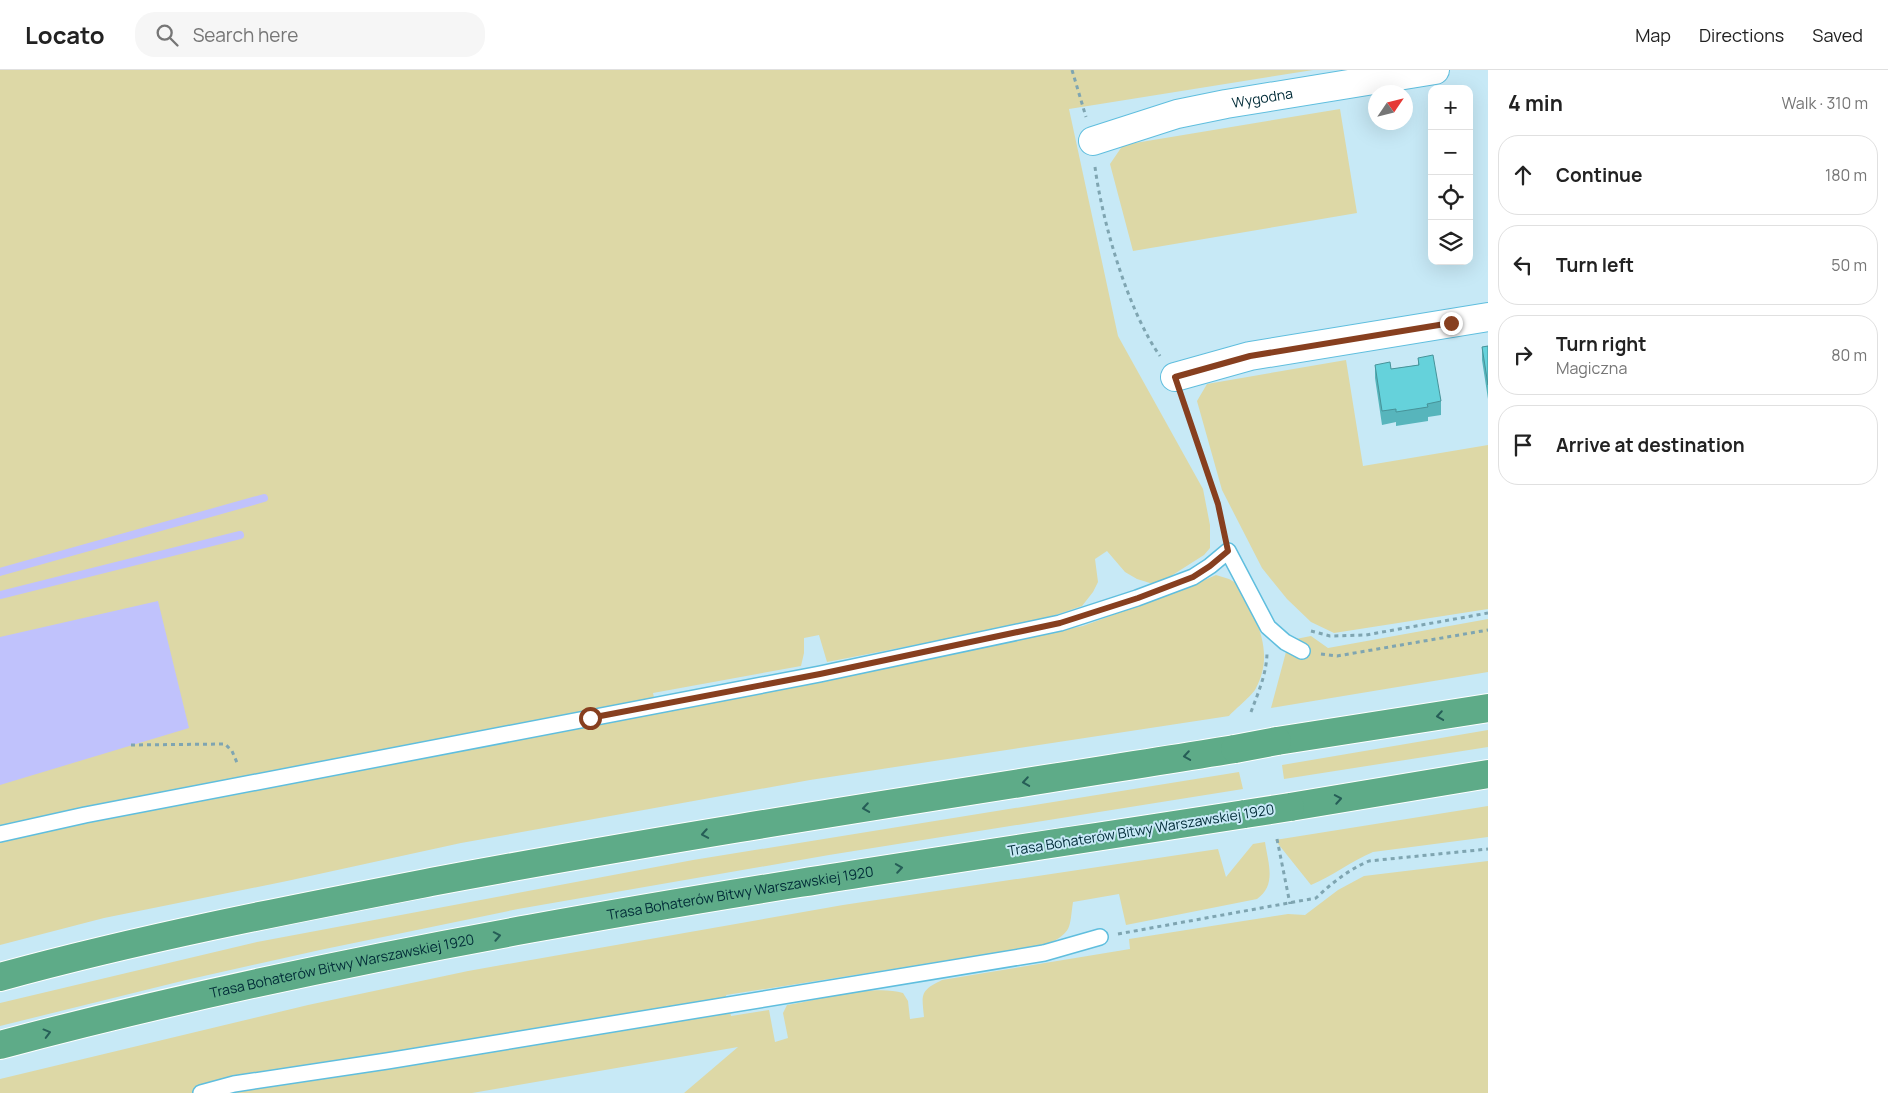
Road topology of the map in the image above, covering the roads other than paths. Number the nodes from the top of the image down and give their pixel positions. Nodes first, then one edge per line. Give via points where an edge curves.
1 (1436, 70) edge
2 (1093, 141) road end
3 (1488, 317) edge
4 (1175, 377) road end
5 (1302, 651) road end
6 (1488, 708) edge
7 (1488, 774) edge
8 (0, 834) edge
9 (1100, 937) road end
10 (0, 977) edge
11 (0, 1045) edge
12 (200, 1093) edge

1 - 2 street, Wygodna via 1177,114
3 - 4 street via 1250,356
5 - 8 lane via 1268,628 1228,551 1193,577 1060,623 820,674
6 -> 10 highway, bridge via 528,864 282,911 77,956
11 -> 7 highway, Trasa Bohaterów Bitwy Warszawskiej 1920, bridge via 98,1019 289,977 526,931 786,886
9 - 12 lane via 1044,953 234,1084

